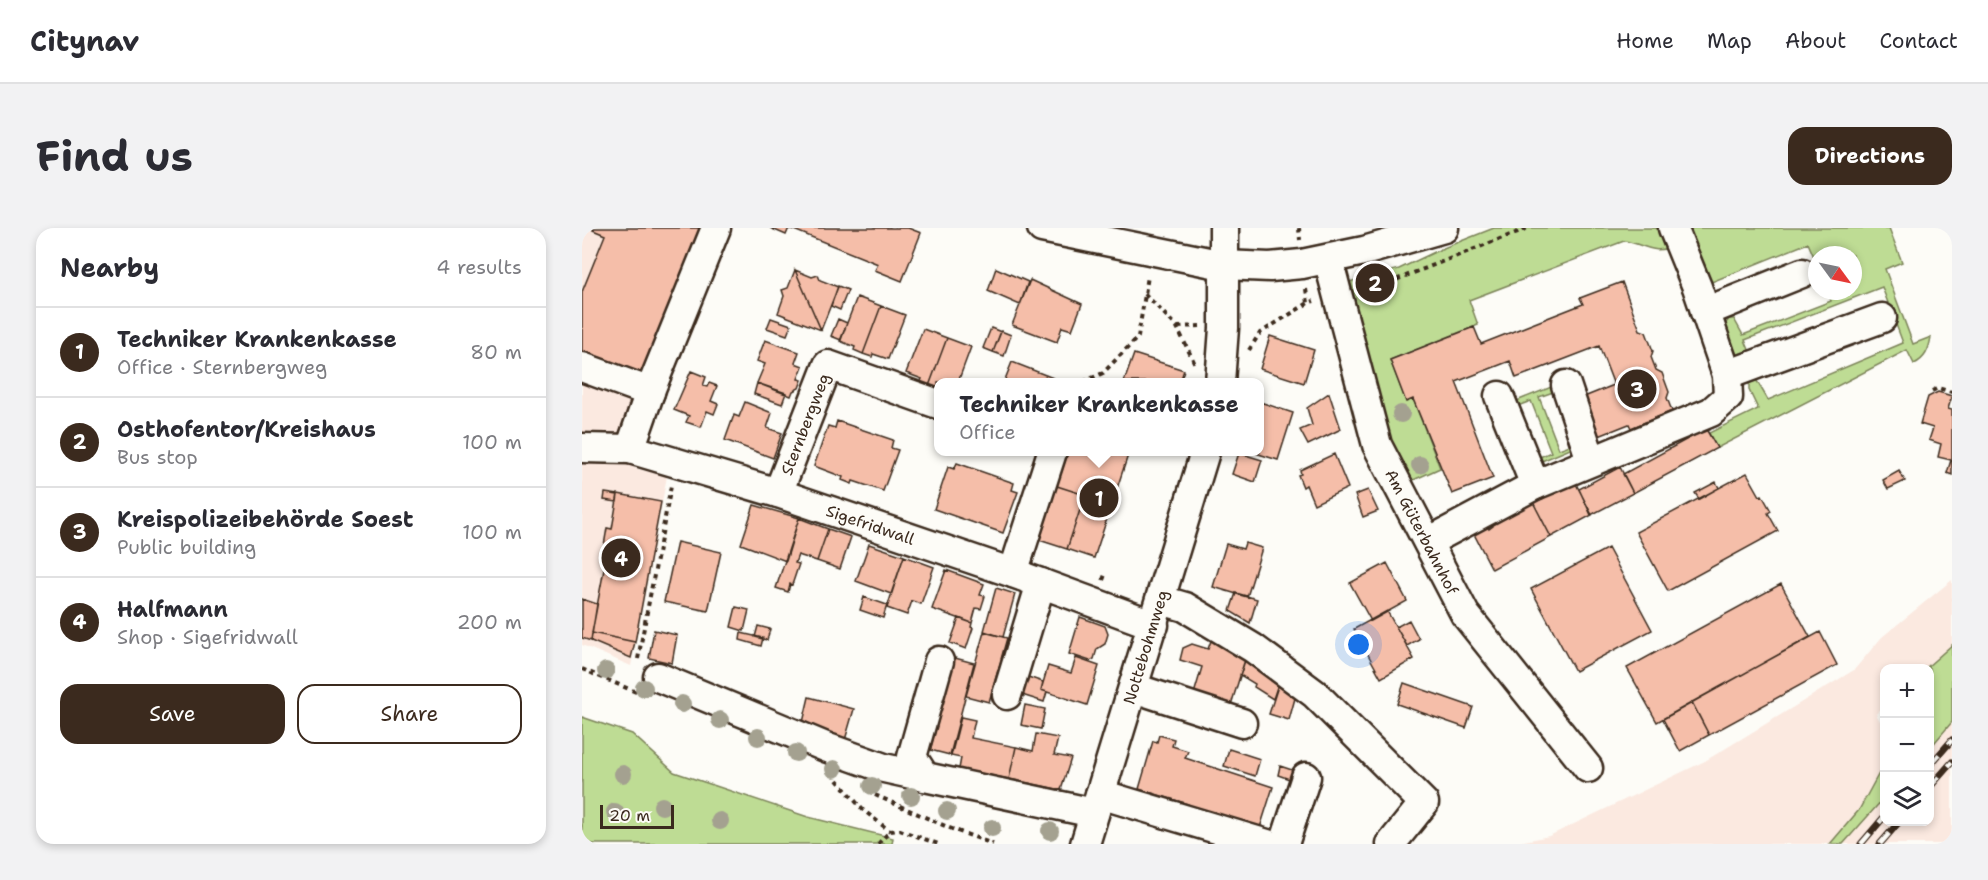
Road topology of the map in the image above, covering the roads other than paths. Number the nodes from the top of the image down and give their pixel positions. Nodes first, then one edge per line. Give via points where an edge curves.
1 (716, 228) edge
2 (1042, 228) edge
3 (1224, 228) edge
4 (1444, 228) edge
5 (1673, 228) edge
6 (1328, 259) junction
7 (1224, 265) junction
8 (1802, 273) dead end
9 (1705, 312) junction
10 (1882, 318) dead end
11 (582, 367) edge
12 (1727, 375) junction
13 (1210, 376) edge
14 (1566, 385) dead end
15 (650, 392) junction
16 (1499, 396) dead end
17 (934, 402) edge
18 (582, 448) edge
19 (630, 450) junction
20 (1051, 456) edge
21 (1204, 456) edge
22 (1591, 460) junction
23 (1535, 485) junction
24 (778, 493) junction
25 (1428, 542) junction
26 (1012, 573) junction
27 (1041, 583) junction
28 (1157, 613) junction
29 (939, 661) dead end
30 (643, 675) road end
31 (1134, 688) junction
32 (1007, 695) dead end
33 (1242, 723) dead end
34 (1588, 768) dead end
35 (925, 777) junction
36 (1306, 777) dead end
37 (1097, 804) junction
38 (1085, 844) edge
39 (1267, 844) edge
40 (1284, 844) edge
41 (1390, 844) edge

1 - 15 street
2 - 7 street
3 - 7 street
4 - 6 street
5 - 9 street
6 - 7 street via 1270,267
6 - 25 street, Am Güterbahnhof via 1377,445
7 - 13 street via 1224,328
8 - 9 street
9 - 12 street
10 - 12 street
11 - 15 street
12 - 22 street via 1728,397 1711,412
14 - 22 street
15 - 19 street
16 - 23 street
17 - 24 street, Sternbergweg via 828,365
18 - 19 street, Sigefridwall
19 - 24 street, Sigefridwall
20 - 26 street
21 - 28 street, Nottebohmweg
22 - 23 street
23 - 25 street
24 - 26 street, Sigefridwall
25 - 34 street, Am Güterbahnhof via 1465,614
26 - 27 street, Sigefridwall
27 - 28 street, Sigefridwall
27 - 32 street
28 - 31 street, Nottebohmweg
28 - 41 street, Sigefridwall via 1185,607 1253,648 1315,694 1424,803
29 - 35 street via 912,757
30 - 35 street via 828,748 884,768
31 - 33 street
31 - 37 street, Nottebohmweg
35 - 37 street
36 - 40 street
37 - 38 street, Nottebohmweg
37 - 39 street

